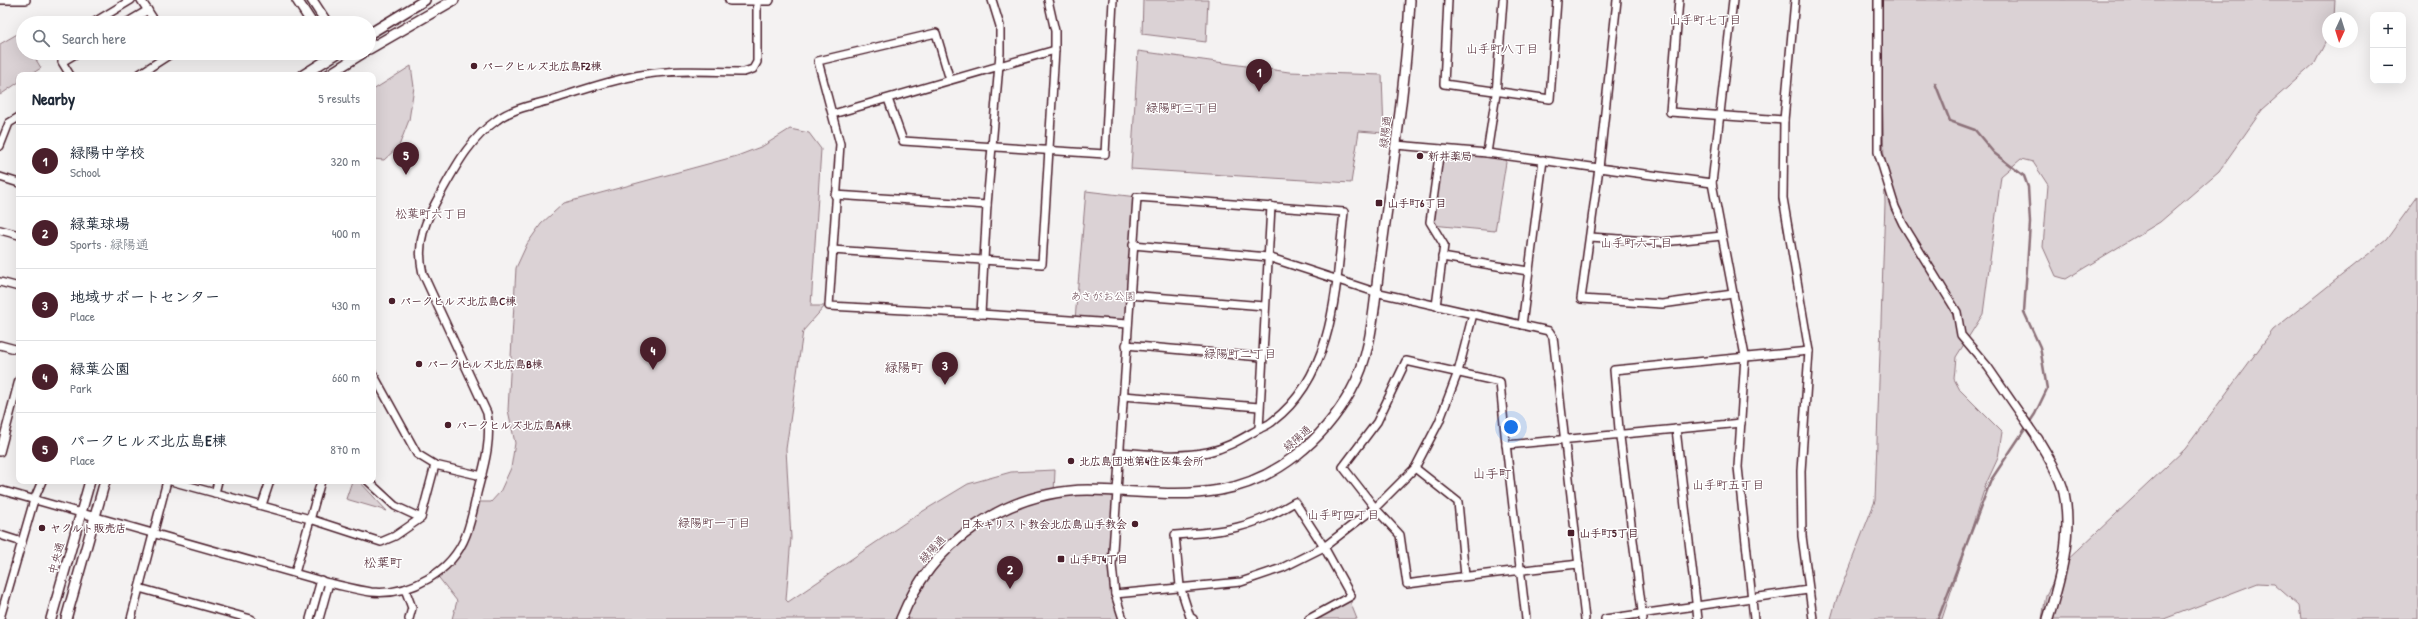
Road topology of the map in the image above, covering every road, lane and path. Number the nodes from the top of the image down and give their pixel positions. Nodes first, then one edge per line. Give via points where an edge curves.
1 (1, 0) edge
2 (26, 0) edge
3 (131, 0) edge
4 (141, 0) edge
5 (297, 0) edge
6 (312, 0) edge
7 (425, 0) edge
8 (454, 0) edge
9 (730, 0) edge
10 (757, 0) edge
11 (769, 0) edge
12 (992, 0) edge
13 (1048, 0) edge
14 (1113, 0) edge
15 (1410, 0) edge
16 (1448, 0) edge
17 (1502, 0) edge
18 (1557, 0) edge
19 (1617, 0) edge
20 (1680, 0) edge
21 (1733, 0) edge
22 (1795, 0) edge
23 (1878, 0) edge
24 (148, 10) junction
25 (105, 16) edge
26 (138, 16) edge
27 (152, 16) edge
28 (307, 16) edge
29 (322, 16) edge
30 (376, 30) edge
31 (376, 45) edge
32 (1055, 50) junction
33 (65, 60) edge
34 (161, 60) edge
35 (325, 60) edge
36 (336, 60) edge
37 (346, 60) edge
38 (999, 66) junction
39 (339, 68) junction
40 (68, 72) edge
41 (143, 72) edge
42 (307, 72) edge
43 (333, 72) edge
44 (950, 80) junction
45 (1496, 91) junction
46 (888, 99) junction
47 (833, 114) junction
48 (1720, 116) junction
49 (16, 119) edge
50 (1784, 120) junction
51 (1396, 145) junction
52 (0, 146) edge
53 (992, 147) junction
54 (1440, 149) junction
55 (1048, 151) junction
56 (1487, 153) junction
57 (1543, 160) junction
58 (1599, 168) junction
59 (0, 177) edge
60 (16, 182) edge
61 (1712, 183) junction
62 (836, 195) junction
63 (987, 206) junction
64 (1271, 206) junction
65 (0, 230) edge
66 (16, 234) edge
67 (1722, 236) junction
68 (1590, 237) junction
69 (1133, 245) junction
70 (832, 250) junction
71 (1268, 257) junction
72 (1442, 257) junction
73 (984, 260) junction
74 (1528, 271) junction
75 (1336, 280) junction
76 (0, 282) edge
77 (16, 286) edge
78 (1375, 292) junction
79 (1733, 294) junction
80 (1129, 295) junction
81 (1264, 306) junction
82 (1436, 306) junction
83 (981, 314) junction
84 (1474, 314) junction
85 (1128, 324) junction
86 (1522, 325) junction
87 (0, 345) edge
88 (1126, 345) junction
89 (16, 349) edge
90 (1809, 351) junction
91 (1745, 356) junction
92 (1261, 357) junction
93 (1458, 372) junction
94 (376, 379) edge
95 (16, 391) edge
96 (1122, 396) junction
97 (1259, 407) junction
98 (1741, 423) junction
99 (1258, 429) junction
100 (1676, 429) junction
101 (1620, 434) junction
102 (2035, 434) joint
103 (2, 440) edge
104 (1565, 440) junction
105 (1506, 445) junction
106 (0, 452) edge
107 (1120, 452) junction
108 (435, 465) junction
109 (1415, 468) junction
110 (482, 476) junction
111 (41, 484) edge
112 (89, 484) edge
113 (104, 484) edge
114 (166, 484) edge
115 (183, 484) edge
116 (217, 484) edge
117 (269, 484) edge
118 (320, 484) edge
119 (371, 484) edge
120 (0, 490) edge
121 (1116, 491) junction
122 (215, 492) junction
123 (34, 500) junction
124 (262, 505) junction
125 (1374, 508) junction
126 (81, 512) junction
127 (95, 516) junction
128 (421, 518) junction
129 (310, 519) junction
130 (154, 533) junction
131 (0, 535) edge
132 (22, 542) junction
133 (1324, 547) junction
134 (1579, 564) junction
135 (1520, 570) junction
136 (295, 573) junction
137 (1465, 576) junction
138 (321, 580) junction
139 (329, 583) junction
140 (1180, 586) junction
141 (139, 588) junction
142 (405, 589) junction
143 (1808, 590) junction
144 (1115, 594) junction
145 (1752, 599) junction
146 (1696, 606) junction
147 (1642, 616) edge
148 (0, 618) edge
149 (51, 619) edge
150 (66, 619) edge
151 (131, 619) edge
152 (251, 619) edge
153 (310, 619) edge
154 (319, 619) edge
155 (409, 619) edge
156 (901, 619) edge
157 (1123, 619) edge
158 (1193, 619) edge
159 (1309, 619) edge
160 (1526, 619) edge
161 (1585, 619) edge
162 (1605, 619) edge
163 (1698, 619) edge
164 (1754, 619) edge
165 (1813, 619) edge
166 (2048, 619) edge

1 - 2 street
3 - 25 street
4 - 24 street
5 - 28 street
6 - 29 street
7 - 30 street
8 - 31 street
9 - 10 street
10 - 11 street
10 - 110 street via 757,62 753,70 673,72 611,82 498,118 463,155 427,218 420,242 420,259 423,274 488,413 490,437
12 - 38 street via 1000,26
13 - 32 street via 1055,31
14 - 55 street via 1105,154
15 - 51 street, 緑陽通 via 1408,42
16 - 45 street via 1444,84
17 - 45 street
18 - 45 street via 1550,99
19 - 58 street
20 - 48 street via 1670,112
21 - 48 street
22 - 50 street
23 - 102 street via 1878,152 1895,208 1957,312 1961,335 1988,366
24 - 26 street
24 - 27 street
32 - 38 street
32 - 55 street
33 - 40 street via 62,62
34 - 41 street
35 - 42 street
36 - 39 street
37 - 39 street
38 - 44 street
38 - 53 street
39 - 43 street
44 - 46 street
44 - 47 street via 936,33 818,61
45 - 56 street
46 - 47 street
46 - 53 street via 903,141
47 - 62 street via 840,144
48 - 50 street
48 - 61 street
49 - 52 street via 9,123
50 - 90 street via 1783,198
51 - 54 street
51 - 78 street, 緑陽通
53 - 55 street
53 - 63 street
54 - 56 street
54 - 72 street via 1430,222 1444,245
55 - 73 street via 1042,264
56 - 57 street
57 - 58 street
57 - 74 street
58 - 61 street
58 - 68 street
59 - 60 street
61 - 67 street
62 - 63 street
62 - 70 street
63 - 73 street
64 - 69 street via 1137,197
64 - 71 street
64 - 75 street via 1344,212
65 - 66 street
67 - 68 street via 1663,242
67 - 79 street
68 - 79 street via 1581,299 1662,304
69 - 71 street
69 - 80 street
70 - 73 street
70 - 83 street via 829,306
71 - 75 street
71 - 81 street
72 - 74 street
72 - 82 street
73 - 83 street
74 - 86 street
75 - 78 street
75 - 99 street via 1326,340 1315,369 1289,407 1273,422
76 - 77 street
78 - 82 street
78 - 121 street, 緑陽通 via 1366,355 1352,390 1332,420 1302,452 1255,479 1221,490 1152,494
79 - 91 street
80 - 81 street
80 - 85 street
81 - 92 street
82 - 84 street
83 - 85 street
84 - 86 street
84 - 93 street
85 - 88 street
86 - 104 street via 1549,331 1553,337
87 - 89 street
88 - 92 street
88 - 96 street
90 - 91 street
90 - 143 street via 1801,471 1802,536
91 - 98 street
91 - 101 street via 1614,370
92 - 97 street
93 - 105 street via 1500,382
93 - 109 street via 1439,422
93 - 125 street via 1406,361 1377,422 1343,467
94 - 108 street via 417,454
95 - 103 street
96 - 97 street
96 - 107 street
97 - 99 street
98 - 100 street
98 - 145 street via 1738,467
99 - 107 street via 1234,444 1207,452 1173,455
100 - 101 street
100 - 146 street
101 - 104 street
101 - 147 street
102 - 166 street via 2057,475 2066,506 2063,556
103 - 106 street
104 - 105 street
104 - 134 street
105 - 135 street
107 - 121 street
108 - 110 street
108 - 128 street
109 - 125 street
109 - 137 street via 1458,502
110 - 142 street via 466,535 458,551 436,574
111 - 123 street
112 - 126 street, 中央通
113 - 127 street
114 - 130 street
115 - 122 street
116 - 122 street
117 - 124 street
118 - 129 street
119 - 128 street via 394,506
120 - 123 street
121 - 144 street via 1112,565
121 - 156 street, 緑陽通 via 1054,493 1005,508 963,535 938,557 916,585
122 - 124 street
123 - 126 street
123 - 132 street
124 - 129 street
125 - 133 street
125 - 137 street via 1400,534 1407,584
126 - 127 street
126 - 149 street, 中央通
127 - 130 street
127 - 150 street
128 - 129 street via 395,536 381,542
129 - 136 street
130 - 136 street
130 - 141 street
131 - 132 street
132 - 148 street
133 - 140 street via 1282,568 1241,582
133 - 140 street via 1295,502 1256,523 1214,533 1176,535
133 - 159 street via 1351,596
134 - 135 street
134 - 161 street
135 - 137 street
135 - 160 street
136 - 138 street
138 - 139 street
138 - 153 street
139 - 142 street via 371,592
139 - 154 street
140 - 144 street
140 - 158 street
141 - 151 street
141 - 152 street
142 - 155 street via 412,608
143 - 145 street
143 - 165 street
144 - 157 street
145 - 146 street
145 - 164 street
146 - 147 street
146 - 163 street
147 - 162 street

